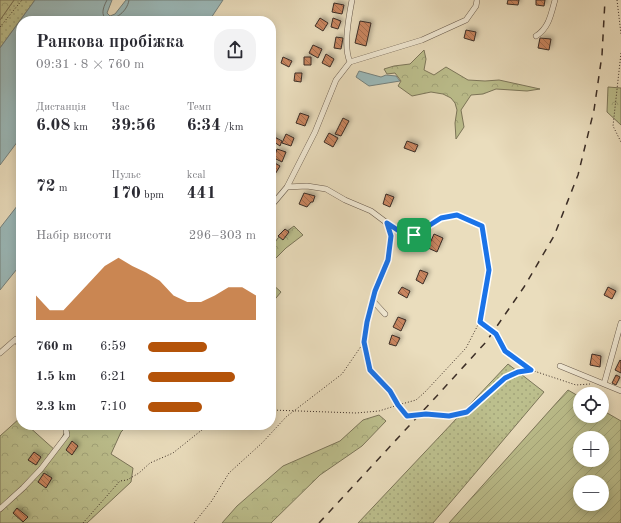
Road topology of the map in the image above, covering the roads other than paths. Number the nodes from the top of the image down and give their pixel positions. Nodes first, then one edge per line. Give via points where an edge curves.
1 (352, 0) edge
2 (476, 0) edge
3 (555, 0) edge
4 (536, 36) dead end
5 (350, 62) junction
6 (287, 187) junction
7 (276, 200) edge
8 (385, 314) dead end
9 (621, 323) edge
10 (16, 340) edge
11 (0, 353) edge
12 (560, 366) dead end
13 (604, 384) junction
14 (621, 391) edge
15 (66, 430) edge
16 (0, 509) edge

1 - 5 street via 347,55
2 - 5 street via 476,6 466,20 422,40
3 - 4 street via 548,23 543,32
5 - 6 street via 336,80 315,132
6 - 7 street
6 - 8 street via 308,186 326,189 387,223 391,236 388,260 373,301
9 - 13 street
10 - 11 street
12 - 13 street
13 - 14 street
15 - 16 street via 67,435 41,469

